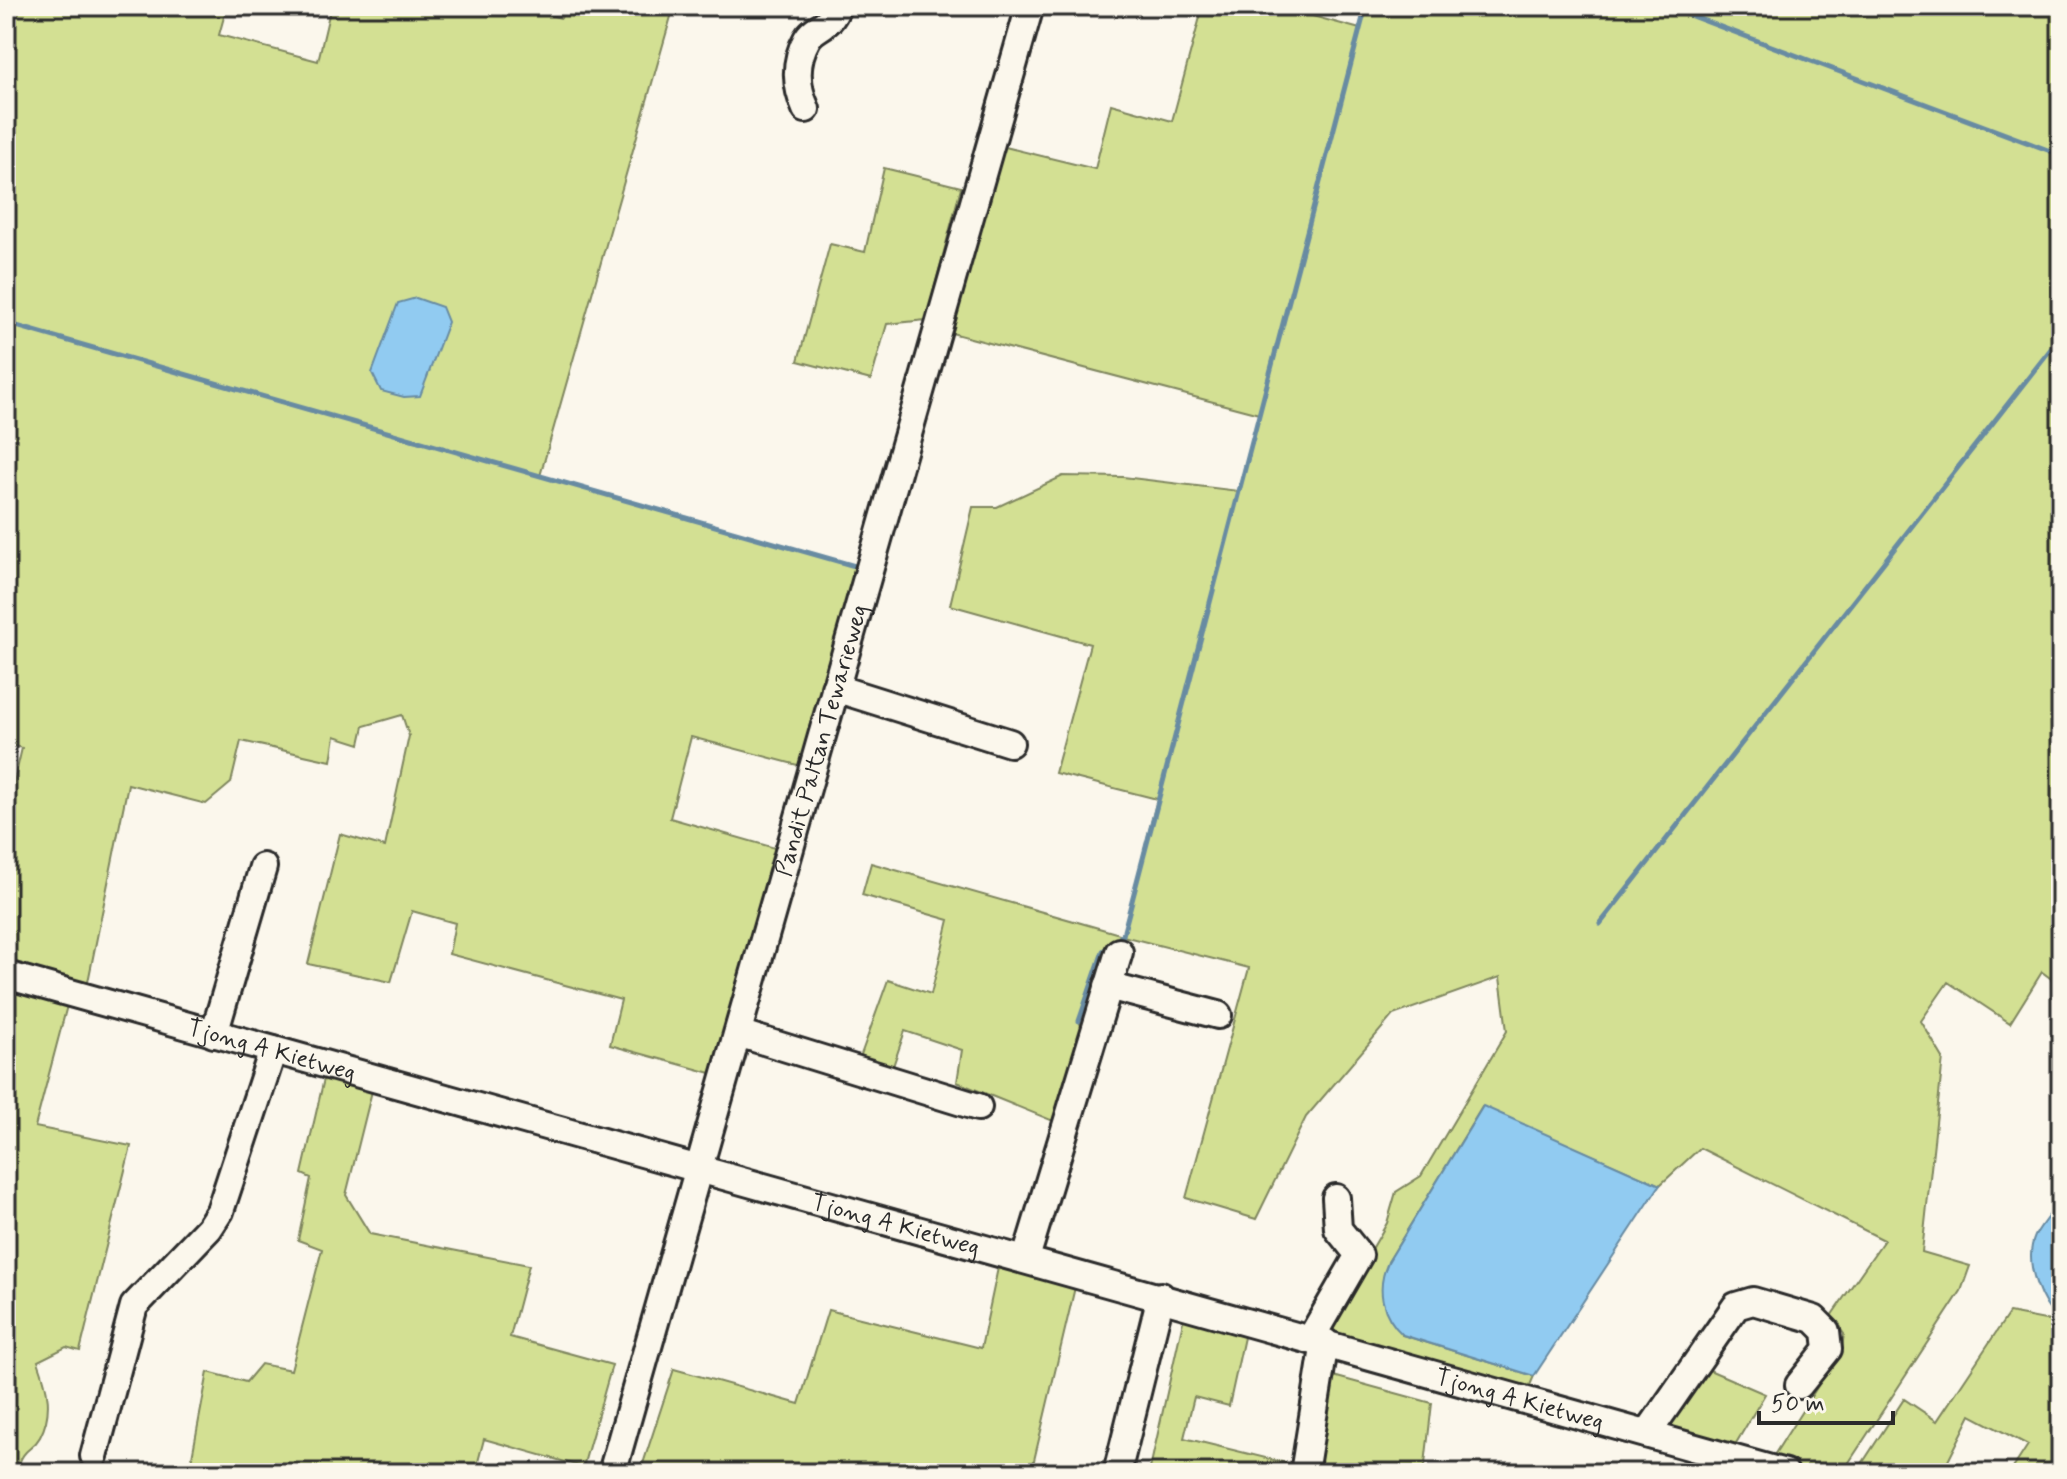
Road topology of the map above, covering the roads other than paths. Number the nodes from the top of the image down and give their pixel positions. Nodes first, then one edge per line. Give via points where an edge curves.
1 (837, 6) edge
2 (1030, 6) edge
3 (806, 109) dead end
4 (835, 688) junction
5 (1010, 743) dead end
6 (263, 867) dead end
7 (1119, 952) dead end
8 (6, 975) edge
9 (1108, 986) junction
10 (1218, 1015) dead end
11 (738, 1033) junction
12 (214, 1034) junction
13 (273, 1050) junction
14 (978, 1107) dead end
15 (700, 1167) junction
16 (1336, 1198) dead end
17 (1026, 1258) junction
18 (1161, 1296) junction
19 (1318, 1340) junction
20 (1799, 1385) dead end
21 (1647, 1434) junction
22 (94, 1456) dead end
23 (612, 1473) edge
24 (1117, 1473) edge
25 (1304, 1473) edge
26 (1785, 1473) edge

1 - 3 street via 832,19 807,40 795,81
2 - 4 street, Pandit Paltan Tewarieweg
4 - 5 street
4 - 11 street, Pandit Paltan Tewarieweg
6 - 12 street
7 - 9 street
8 - 12 street, Tjong A Kietweg
9 - 10 street
9 - 17 street
11 - 14 street
11 - 15 street, Pandit Paltan Tewarieweg
12 - 13 street, Tjong A Kietweg
13 - 15 street, Tjong A Kietweg
13 - 22 street via 220,1211 134,1306
15 - 17 street, Tjong A Kietweg
15 - 23 street, Pandit Paltan Tewarieweg
16 - 19 street via 1338,1229 1359,1255
17 - 18 street, Tjong A Kietweg
18 - 19 street, Tjong A Kietweg
18 - 24 street
19 - 21 street, Tjong A Kietweg
19 - 25 street
20 - 21 street via 1828,1349 1826,1331 1814,1319 1780,1308 1753,1301 1736,1306
21 - 26 street, Tjong A Kietweg

